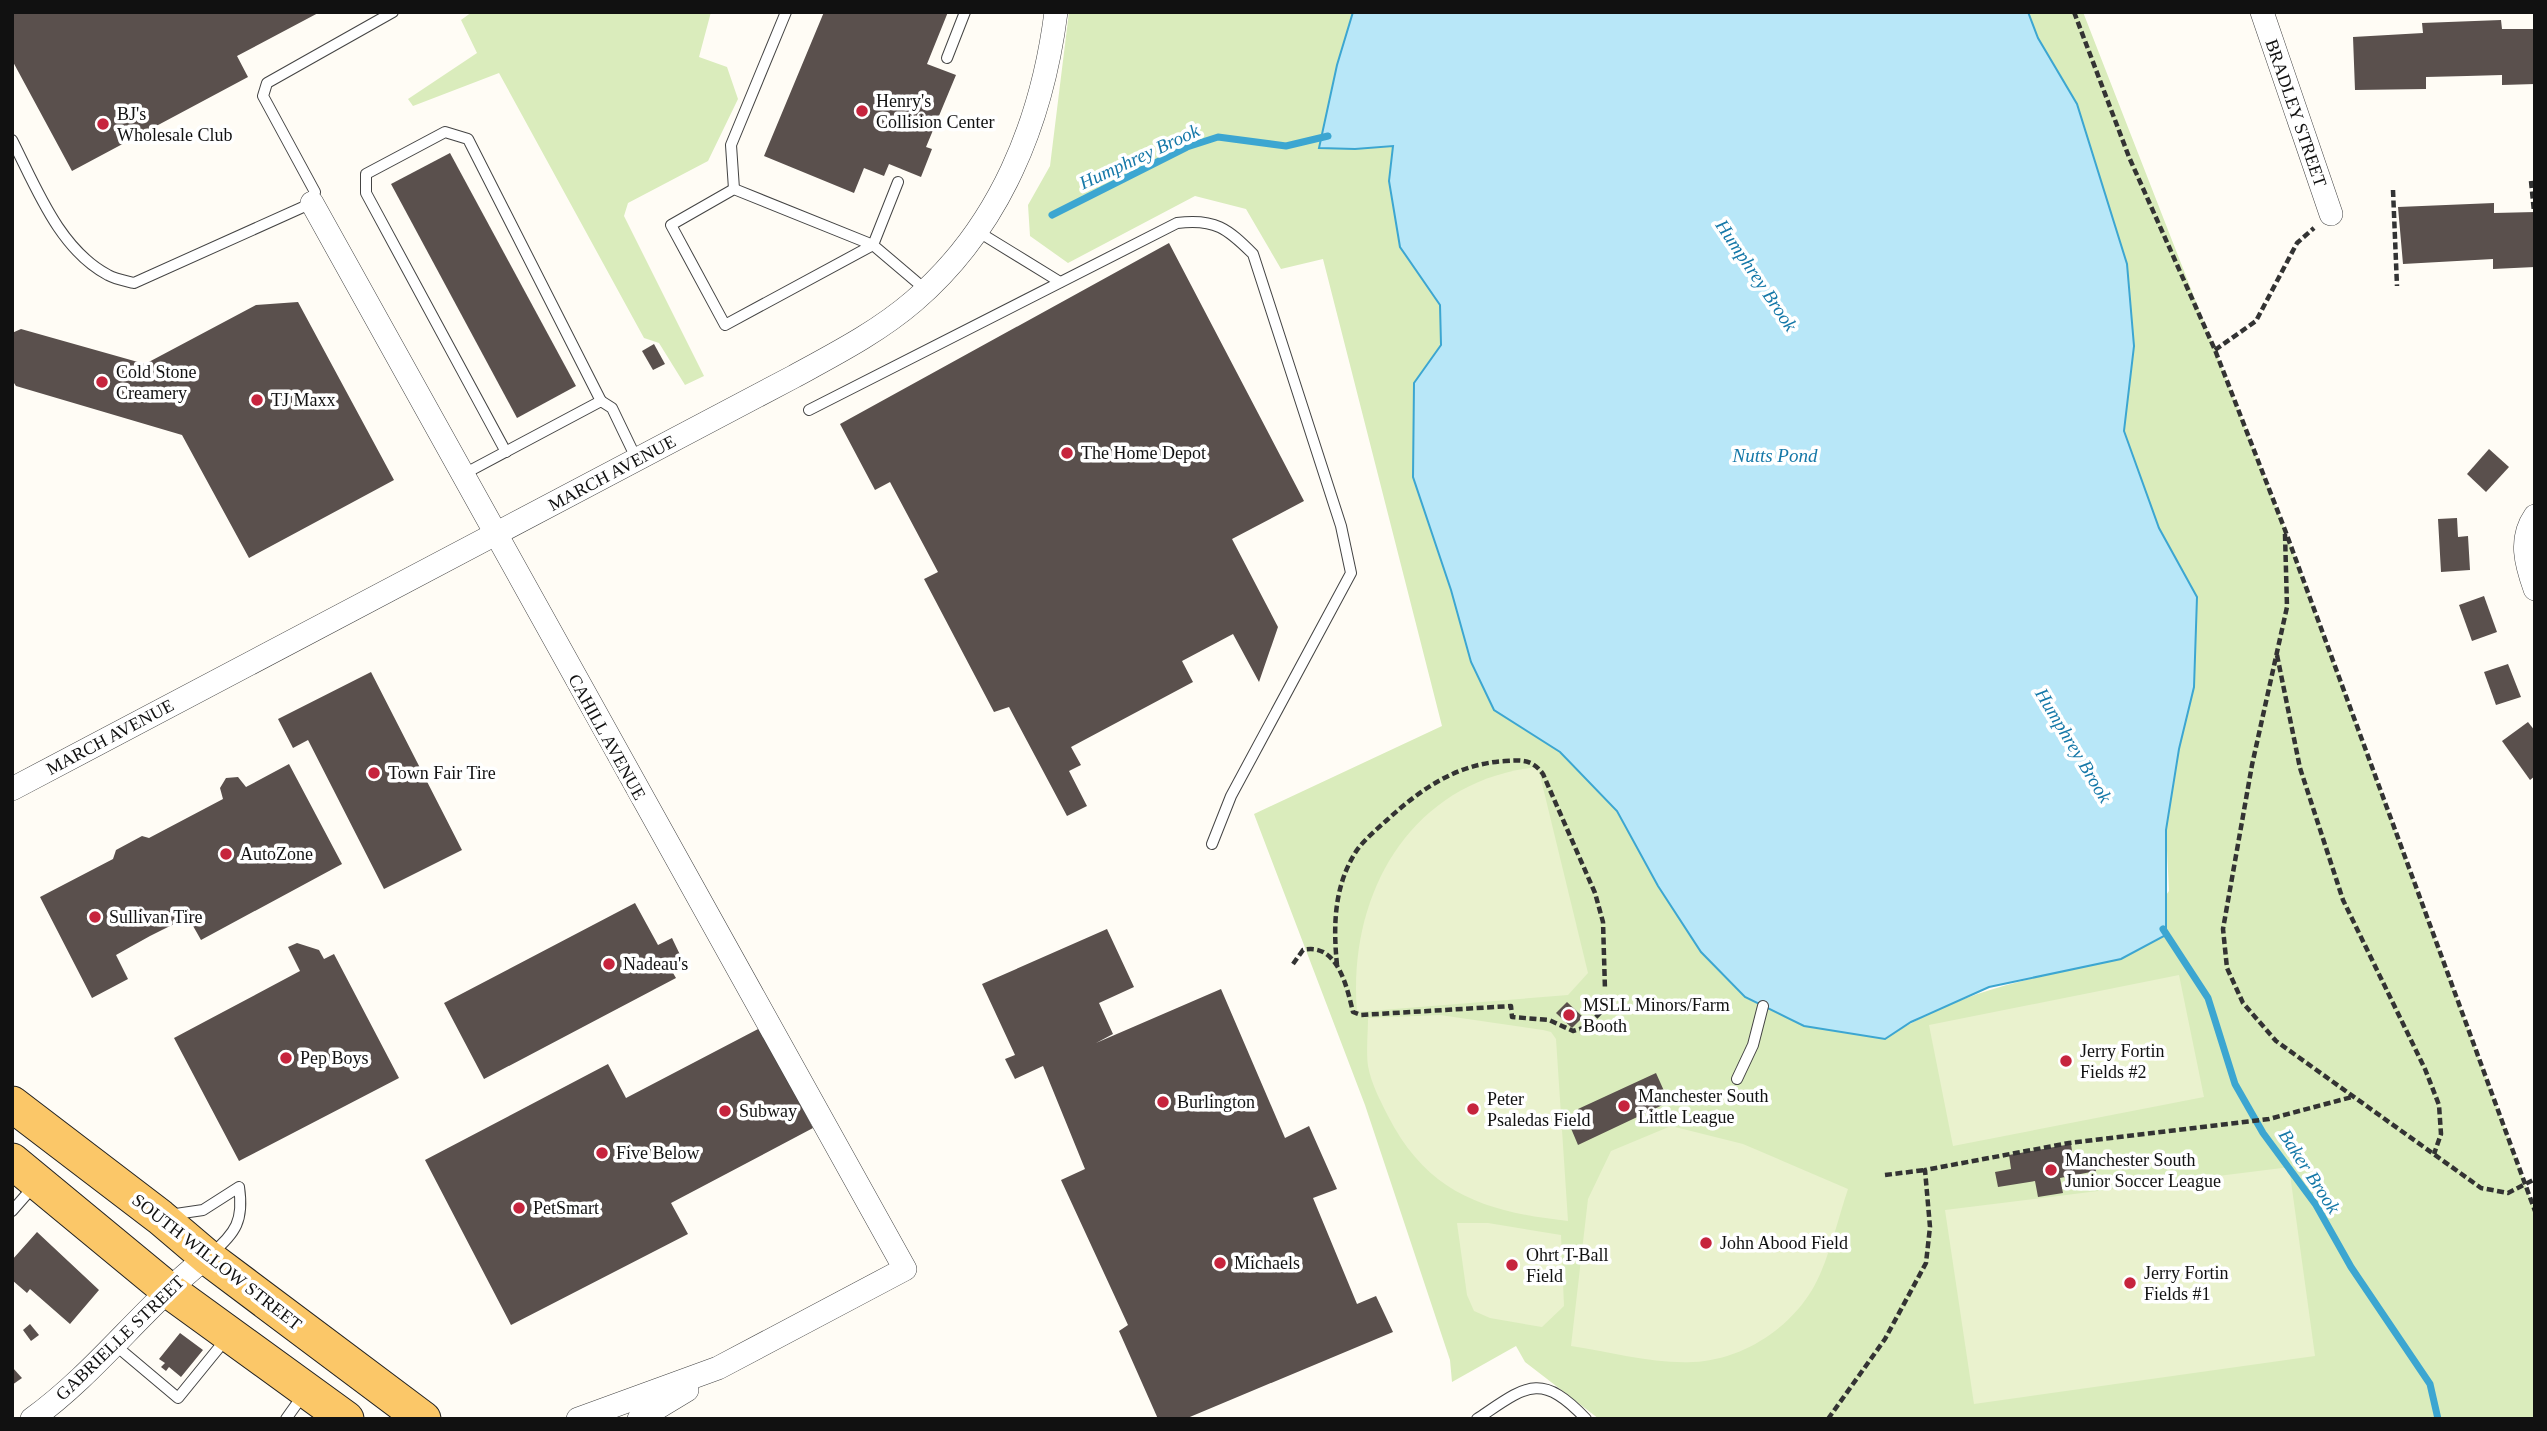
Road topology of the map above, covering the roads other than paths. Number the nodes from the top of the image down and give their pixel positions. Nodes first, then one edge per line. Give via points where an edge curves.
1 (393, 12) edge
2 (786, 12) edge
3 (965, 12) edge
4 (1056, 12) edge
5 (2262, 12) edge
6 (947, 58) dead end
7 (12, 140) edge
8 (898, 182) dead end
9 (734, 189) junction
10 (312, 203) junction
11 (2331, 214) road end
12 (976, 231) junction
13 (873, 245) junction
14 (1060, 282) junction
15 (926, 290) junction
16 (601, 401) junction
17 (809, 410) dead end
18 (506, 452) junction
19 (637, 460) junction
20 (462, 475) junction
21 (2535, 516) edge
22 (495, 535) junction
23 (2535, 589) edge
24 (12, 789) edge
25 (1212, 844) dead end
26 (1763, 1006) dead end
27 (1737, 1079) dead end
28 (12, 1104) edge
29 (25, 1171) edge
30 (12, 1211) edge
31 (160, 1217) junction
32 (207, 1257) junction
33 (167, 1289) junction
34 (230, 1334) junction
35 (115, 1345) junction
36 (718, 1368) junction
37 (306, 1390) junction
38 (422, 1417) edge
39 (32, 1419) edge
40 (286, 1419) edge
41 (346, 1419) edge
42 (578, 1419) edge
43 (639, 1419) edge
44 (1477, 1419) edge
45 (1586, 1419) edge

1 - 10 lane via 267,83 263,96 315,192
2 - 9 lane via 731,145
3 - 6 lane
4 - 12 street, MARCH AVENUE via 1049,67 1034,120 1014,171
5 - 11 street, BRADLEY STREET
7 - 10 lane via 55,223 108,276 134,283
8 - 13 lane
9 - 13 lane
9 - 13 lane via 671,225 725,325
10 - 20 street, CAHILL AVENUE
12 - 14 lane
12 - 15 street, MARCH AVENUE
13 - 15 lane
14 - 17 lane
14 - 25 lane via 1177,223 1226,227 1253,254 1341,526 1351,573 1231,796
15 - 19 street, MARCH AVENUE via 871,333
16 - 18 lane
16 - 18 lane via 468,139 445,132 366,174 366,193
16 - 19 lane via 612,408
18 - 20 lane
19 - 22 street, MARCH AVENUE
20 - 22 street, CAHILL AVENUE
21 - 23 street via 2528,527 2525,554
22 - 24 street, MARCH AVENUE
22 - 36 street, CAHILL AVENUE via 905,1269
26 - 27 lane via 1753,1045
28 - 31 main road, SOUTH WILLOW STREET
29 - 30 lane
29 - 33 main road
31 - 32 main road, SOUTH WILLOW STREET
31 - 32 lane via 203,1210 239,1187 242,1209 231,1238
32 - 33 street, GABRIELLE STREET
32 - 38 main road, SOUTH WILLOW STREET
33 - 34 main road
33 - 35 street, GABRIELLE STREET
34 - 35 lane via 178,1398
34 - 37 main road
35 - 39 street, GABRIELLE STREET
36 - 42 street
36 - 43 street
37 - 40 lane
37 - 41 main road
44 - 45 lane via 1531,1387 1552,1390

